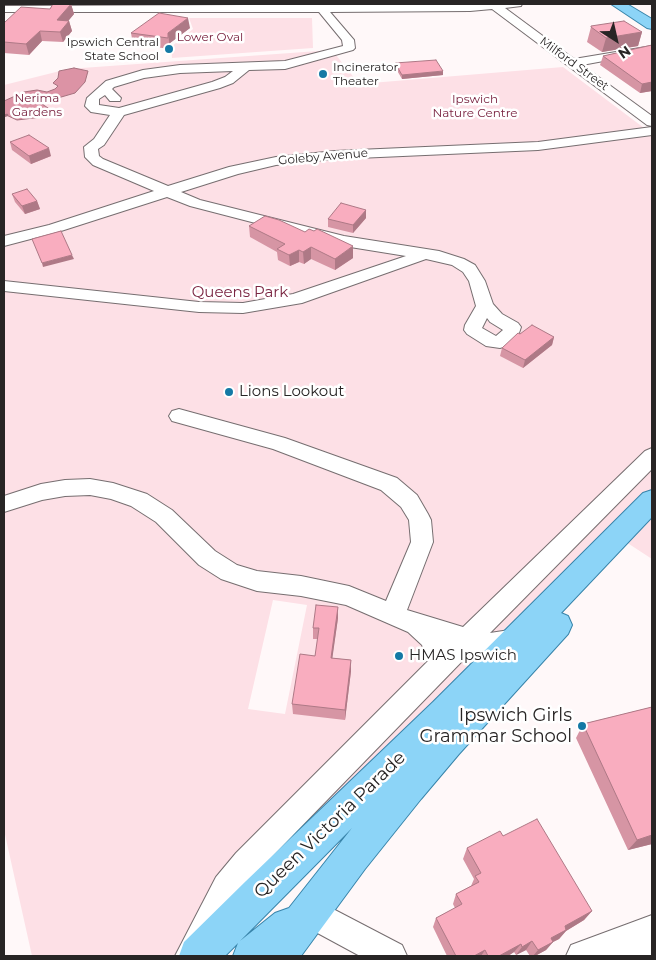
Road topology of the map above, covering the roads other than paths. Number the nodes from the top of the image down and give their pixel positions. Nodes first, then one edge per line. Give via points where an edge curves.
1 (517, 4) edge
2 (618, 4) edge
3 (446, 6) edge
4 (496, 7) junction
5 (324, 8) junction
6 (4, 9) edge
7 (652, 25) edge
8 (652, 49) edge
9 (572, 63) junction
10 (246, 67) junction
11 (105, 88) junction
12 (118, 106) junction
13 (652, 122) edge
14 (652, 131) edge
15 (169, 192) junction
16 (344, 241) junction
17 (4, 242) edge
18 (424, 255) junction
19 (376, 270) junction
20 (4, 286) edge
21 (484, 306) dead end
22 (179, 416) dead end
23 (652, 456) edge
24 (652, 500) edge
25 (4, 504) edge
26 (652, 525) edge
27 (401, 617) junction
28 (471, 636) junction
29 (516, 640) junction
30 (442, 664) junction
31 (310, 912) junction
32 (644, 942) edge
33 (192, 956) edge
34 (198, 956) edge
35 (252, 956) edge
36 (277, 956) edge
37 (391, 956) edge
38 (582, 956) edge

1 - 4 street
2 - 7 main road
3 - 4 street
3 - 5 street
4 - 9 street, Milford Street
5 - 6 street
5 - 10 street via 348,40 349,48 285,65
8 - 9 street
9 - 13 street, Milford Street
10 - 11 street via 163,70 122,80
10 - 12 street via 216,85
11 - 12 street
11 - 12 street via 93,98 92,106 96,109
12 - 15 street via 99,142 92,147 92,157
14 - 15 street, Goleby Avenue via 538,146 295,158 241,168
15 - 16 street via 196,203
15 - 17 street, Goleby Avenue
16 - 18 street
16 - 19 street via 386,256 387,262
18 - 19 street
18 - 21 street via 450,259 465,266 477,281
19 - 20 street via 296,299 244,308 199,307
22 - 27 street via 278,443 390,484 409,501 420,520 422,542
23 - 28 street, Queen Victoria Parade
24 - 29 main road, Queen Victoria Parade
25 - 27 street via 65,488 113,491 139,500 164,516 207,558 229,572 257,581 349,596
26 - 31 main road, Queen Victoria Parade via 447,744 352,856
27 - 28 street
27 - 30 street via 429,635
28 - 29 street via 492,644
28 - 30 street, Queen Victoria Parade
29 - 34 main road, Queen Victoria Parade
30 - 33 street, Queen Victoria Parade via 239,871
31 - 35 main road
31 - 36 main road, Queen Victoria Parade
31 - 37 street
32 - 38 street

